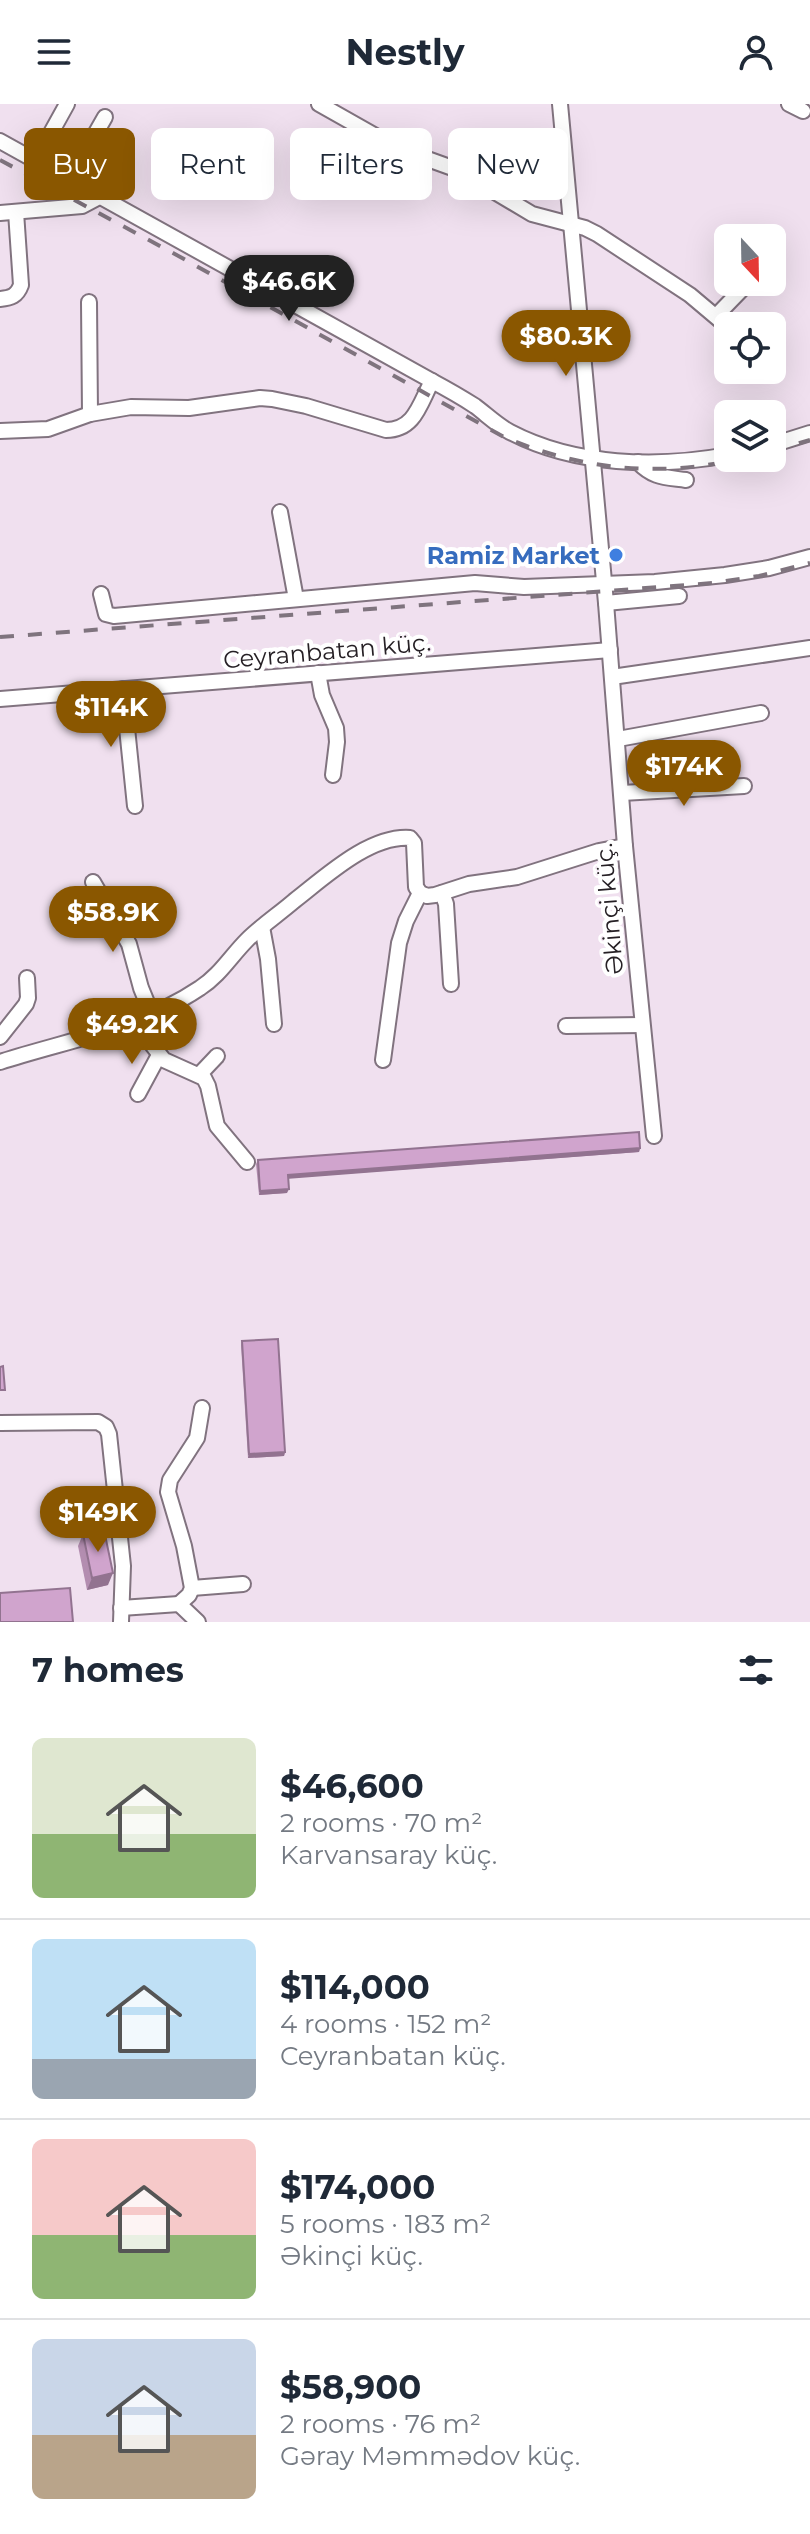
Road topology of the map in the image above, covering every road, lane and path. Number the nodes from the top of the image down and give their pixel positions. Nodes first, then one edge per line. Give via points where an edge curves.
1 (67, 104) edge
2 (319, 104) edge
3 (560, 104) edge
4 (789, 104) edge
5 (803, 111) dead end
6 (105, 117) dead end
7 (54, 128) edge
8 (99, 128) edge
9 (0, 141) edge
10 (24, 154) edge
11 (93, 200) edge
12 (104, 200) edge
13 (16, 212) junction
14 (0, 213) edge
15 (571, 225) junction
16 (735, 296) edge
17 (0, 299) edge
18 (89, 302) dead end
19 (720, 312) edge
20 (714, 315) edge
21 (432, 381) junction
22 (90, 414) junction
23 (0, 431) edge
24 (810, 433) edge
25 (786, 441) edge
26 (714, 457) edge
27 (592, 458) junction
28 (638, 462) junction
29 (686, 480) dead end
30 (280, 512) dead end
31 (810, 557) edge
32 (604, 586) junction
33 (101, 594) dead end
34 (679, 596) dead end
35 (296, 599) junction
36 (606, 603) junction
37 (810, 648) edge
38 (610, 650) junction
39 (318, 673) junction
40 (612, 677) junction
41 (123, 689) junction
42 (0, 699) edge
43 (761, 713) dead end
44 (618, 739) junction
45 (333, 775) dead end
46 (744, 786) dead end
47 (622, 793) junction
48 (135, 806) dead end
49 (625, 846) junction
50 (93, 882) dead end
51 (420, 893) junction
52 (442, 893) junction
53 (262, 927) junction
54 (27, 978) dead end
55 (451, 984) dead end
56 (146, 1017) junction
57 (274, 1024) dead end
58 (642, 1025) junction
59 (566, 1026) dead end
60 (0, 1037) edge
61 (159, 1055) junction
62 (217, 1056) dead end
63 (1, 1058) edge
64 (383, 1060) dead end
65 (199, 1075) junction
66 (138, 1094) dead end
67 (654, 1136) dead end
68 (247, 1162) dead end
69 (202, 1408) dead end
70 (0, 1423) edge
71 (243, 1584) dead end
72 (192, 1588) junction
73 (179, 1604) junction
74 (121, 1615) edge
75 (198, 1622) edge

1 - 7 street
2 - 15 street via 397,148 458,170 532,214
3 - 15 street, Əkinçi küç.
4 - 5 street
6 - 8 street
9 - 10 street
11 - 13 street via 82,206
12 - 21 street
13 - 14 street
13 - 17 street via 21,285 13,297
15 - 20 street via 597,234
15 - 27 street, Əkinçi küç.
16 - 19 street
18 - 22 street
21 - 22 street via 410,422 395,430 272,399
21 - 27 street via 509,431
22 - 23 street via 48,429
24 - 25 street
26 - 28 street
27 - 28 street
27 - 32 street, Əkinçi küç.
28 - 29 street via 654,475
30 - 35 street
31 - 32 street via 725,575
32 - 35 street via 475,583
32 - 36 street, Əkinçi küç.
33 - 35 street via 109,616
34 - 36 street
36 - 38 street, Əkinçi küç.
37 - 40 street
38 - 39 street, Ceyranbatan küç.
38 - 40 street, Əkinçi küç.
39 - 41 street, Ceyranbatan küç.
39 - 45 street via 336,728
40 - 44 street, Əkinçi küç.
41 - 42 street, Ceyranbatan küç.
41 - 48 street
43 - 44 street
44 - 47 street, Əkinçi küç.
46 - 47 street
47 - 49 street, Əkinçi küç.
49 - 52 street
49 - 58 street, Əkinçi küç.
50 - 56 street via 129,944
51 - 52 street
51 - 53 street via 414,843 410,838 388,839 336,868
51 - 64 street via 399,943
52 - 55 street
53 - 56 street via 203,987
53 - 57 street
54 - 60 street via 26,1004
56 - 61 street
56 - 63 street
58 - 59 street
58 - 67 street, Əkinçi küç.
61 - 65 street
61 - 66 street
62 - 65 street
65 - 68 street via 208,1086 217,1126
69 - 72 street via 197,1438 168,1492
70 - 74 street via 98,1422 106,1427 123,1566
71 - 72 street
72 - 73 street
73 - 74 street
73 - 75 street

